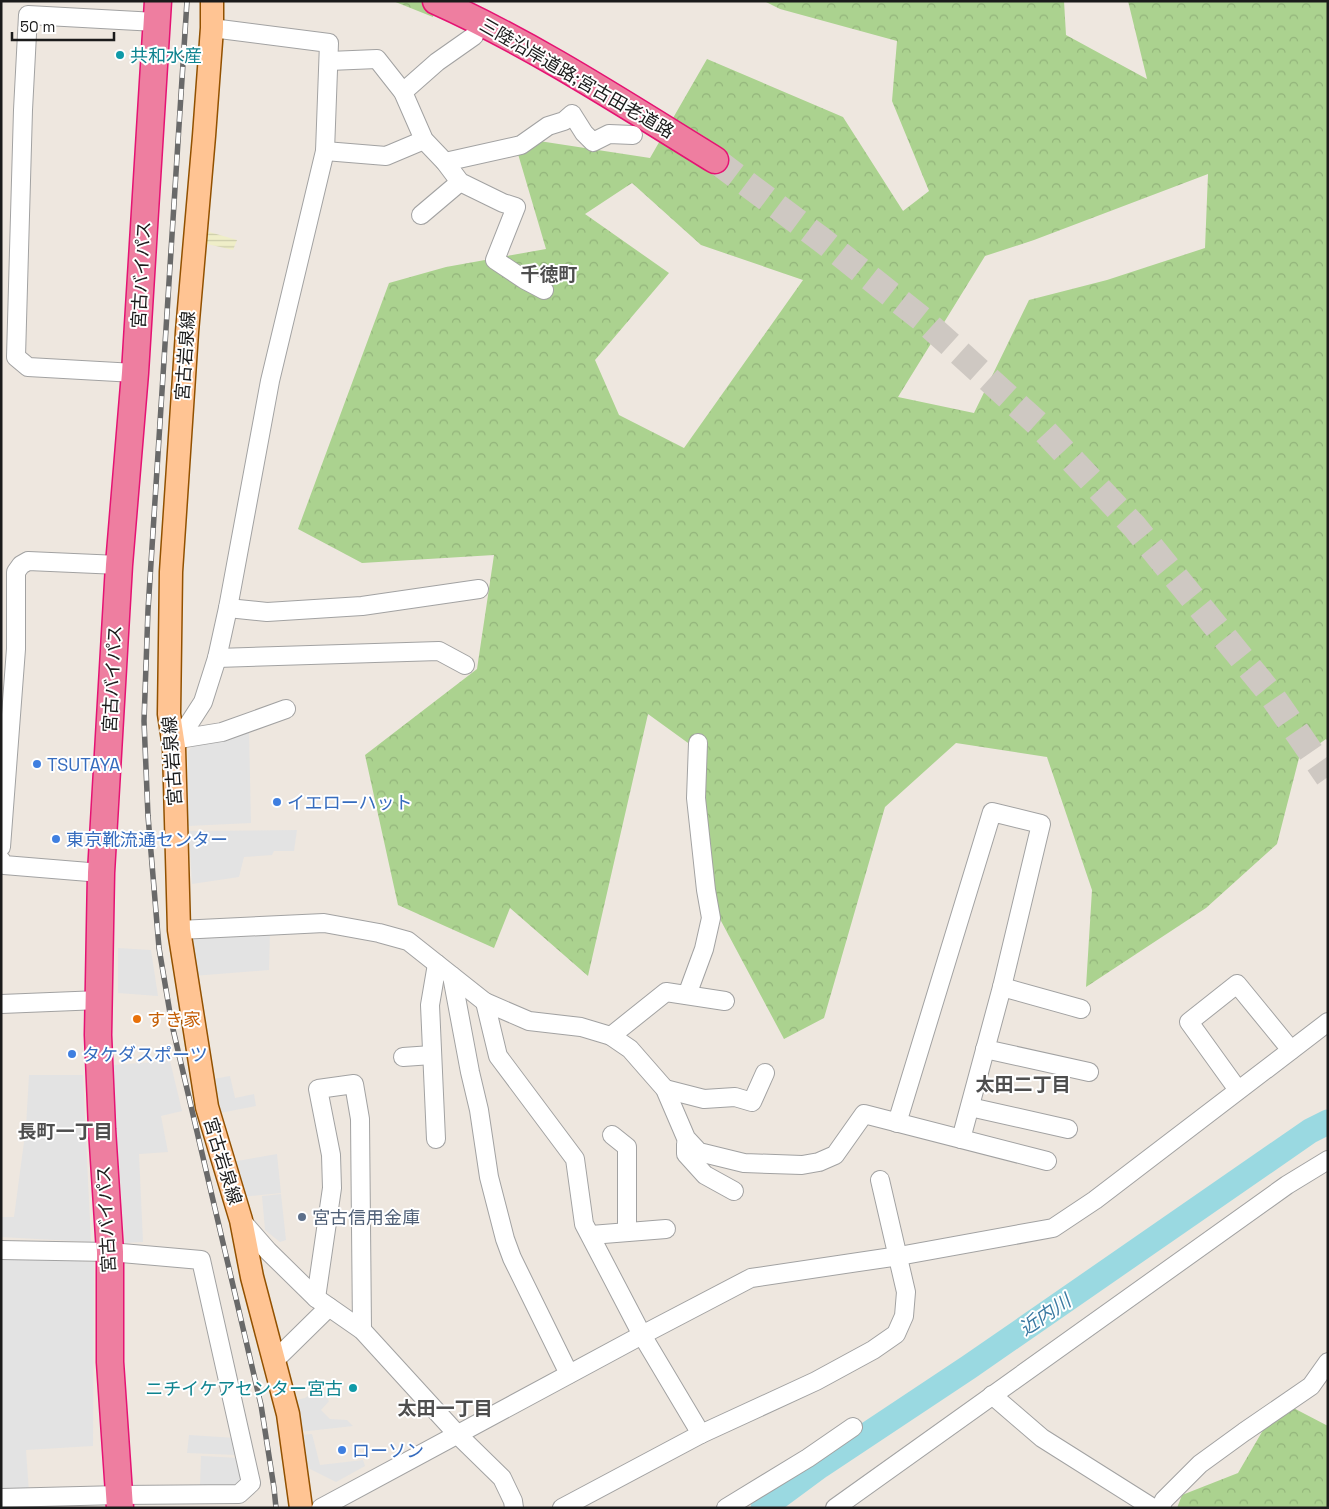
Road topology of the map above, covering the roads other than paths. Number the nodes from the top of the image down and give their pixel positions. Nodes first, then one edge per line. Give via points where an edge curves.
1 (212, 1) edge
2 (436, 1) edge
3 (71, 9) edge
4 (157, 11) edge
5 (212, 28) junction
6 (474, 36) dead end
7 (329, 61) junction
8 (403, 92) junction
9 (633, 135) dead end
10 (424, 140) junction
11 (325, 151) junction
12 (715, 160) tunnel mouth
13 (445, 162) junction
14 (460, 182) junction
15 (421, 215) dead end
16 (544, 290) dead end
17 (135, 373) junction
18 (119, 565) junction
19 (479, 590) dead end
20 (228, 608) junction
21 (217, 658) junction
22 (465, 665) dead end
23 (286, 709) dead end
24 (176, 743) junction
25 (698, 743) dead end
26 (1, 846) edge
27 (1, 860) edge
28 (101, 873) junction
29 (179, 930) junction
30 (438, 964) junction
31 (452, 976) junction
32 (1002, 987) junction
33 (688, 995) junction
34 (100, 1000) junction
35 (725, 1001) dead end
36 (485, 1002) junction
37 (1, 1004) edge
38 (1081, 1009) dead end
39 (1328, 1022) edge
40 (611, 1036) junction
41 (985, 1049) junction
42 (1291, 1050) junction
43 (432, 1055) junction
44 (403, 1057) dead end
45 (1089, 1072) dead end
46 (765, 1073) dead end
47 (665, 1089) junction
48 (1238, 1090) junction
49 (970, 1107) junction
50 (897, 1123) junction
51 (1068, 1129) dead end
52 (612, 1135) dead end
53 (686, 1138) junction
54 (436, 1139) dead end
55 (962, 1139) junction
56 (1328, 1160) edge
57 (1047, 1161) dead end
58 (880, 1180) dead end
59 (734, 1191) dead end
60 (241, 1220) junction
61 (666, 1229) dead end
62 (627, 1232) junction
63 (591, 1235) junction
64 (1, 1250) edge
65 (110, 1252) junction
66 (899, 1256) junction
67 (323, 1303) junction
68 (362, 1330) junction
69 (642, 1335) junction
70 (274, 1361) junction
71 (1328, 1362) edge
72 (569, 1374) junction
73 (992, 1395) junction
74 (853, 1426) dead end
75 (700, 1434) junction
76 (458, 1435) junction
77 (1, 1498) edge
78 (120, 1501) edge
79 (847, 1505) edge
80 (301, 1508) edge
81 (321, 1508) edge
82 (514, 1508) edge
83 (562, 1508) edge
84 (726, 1508) edge
85 (1153, 1508) edge
86 (1160, 1508) edge

1 - 5 main road, 宮古岩泉線
2 - 12 highway, 三陸沿岸道路;宮古田老道路 via 577,74
3 - 4 street
3 - 17 street via 28,15 16,358 28,367
4 - 17 highway, 宮古バイパス
5 - 7 street via 329,43
5 - 24 main road, 宮古岩泉線 via 171,572 168,714
6 - 8 street
7 - 8 street via 376,59
7 - 11 street
8 - 10 street
9 - 13 street via 609,134 593,142 572,114 564,122 548,126 521,145
10 - 11 street via 386,156
10 - 13 street
11 - 20 street via 270,381
13 - 14 street
14 - 15 street
14 - 16 street via 516,207 495,260
17 - 18 highway, 宮古バイパス
18 - 26 street via 28,561 16,572 16,649
18 - 28 highway, 宮古バイパス
19 - 20 street via 362,606 267,612
20 - 21 street
21 - 22 street via 439,651
21 - 24 street via 203,702
23 - 24 street via 222,732
24 - 29 main road, 宮古岩泉線
25 - 33 street via 696,798 711,918
27 - 28 street via 4,865
28 - 34 highway, 宮古バイパス
29 - 30 street via 324,923 408,941
29 - 60 main road, 宮古岩泉線 via 207,1107
30 - 31 street
30 - 43 street via 430,1005
31 - 36 street
31 - 72 street via 489,1177 505,1240
32 - 38 street
32 - 41 street
32 - 50 street via 1042,824 992,812
33 - 35 street
33 - 40 street via 666,992
34 - 37 street
34 - 65 highway, 宮古バイパス via 98,1035 102,1139
36 - 40 street via 529,1021 581,1027
36 - 63 street via 498,1056 575,1159 584,1224
39 - 42 street
40 - 47 street via 630,1049
41 - 45 street
41 - 49 street
42 - 48 street
42 - 48 street via 1237,984 1189,1022
43 - 44 street
43 - 54 street
46 - 47 street via 752,1102 735,1097 704,1099
47 - 53 street
48 - 66 street via 1053,1228
49 - 51 street
49 - 55 street
50 - 53 street via 864,1114 835,1155 802,1165 744,1163 699,1152
50 - 55 street
52 - 62 street via 627,1147
53 - 59 street via 686,1154 705,1175
55 - 57 street
56 - 73 street via 1287,1185
58 - 66 street
60 - 67 street via 268,1251
60 - 70 main road, 宮古岩泉線
61 - 62 street
62 - 63 street
63 - 69 street
64 - 65 street
65 - 78 highway, 宮古バイパス via 110,1362
65 - 78 street via 200,1260 251,1483 239,1494
66 - 69 street via 751,1278
66 - 75 street via 906,1292 904,1316 896,1334 816,1381
67 - 68 street
67 - 68 street via 332,1188 331,1155 318,1089 354,1084 360,1119
67 - 70 street
68 - 76 street
69 - 72 street
69 - 75 street
70 - 80 main road, 宮古岩泉線 via 288,1414
71 - 86 street via 1312,1386 1200,1464
72 - 76 street
73 - 79 street
73 - 85 street via 1042,1438
74 - 84 street
75 - 83 street
76 - 81 street
76 - 82 street via 502,1478
77 - 78 street

